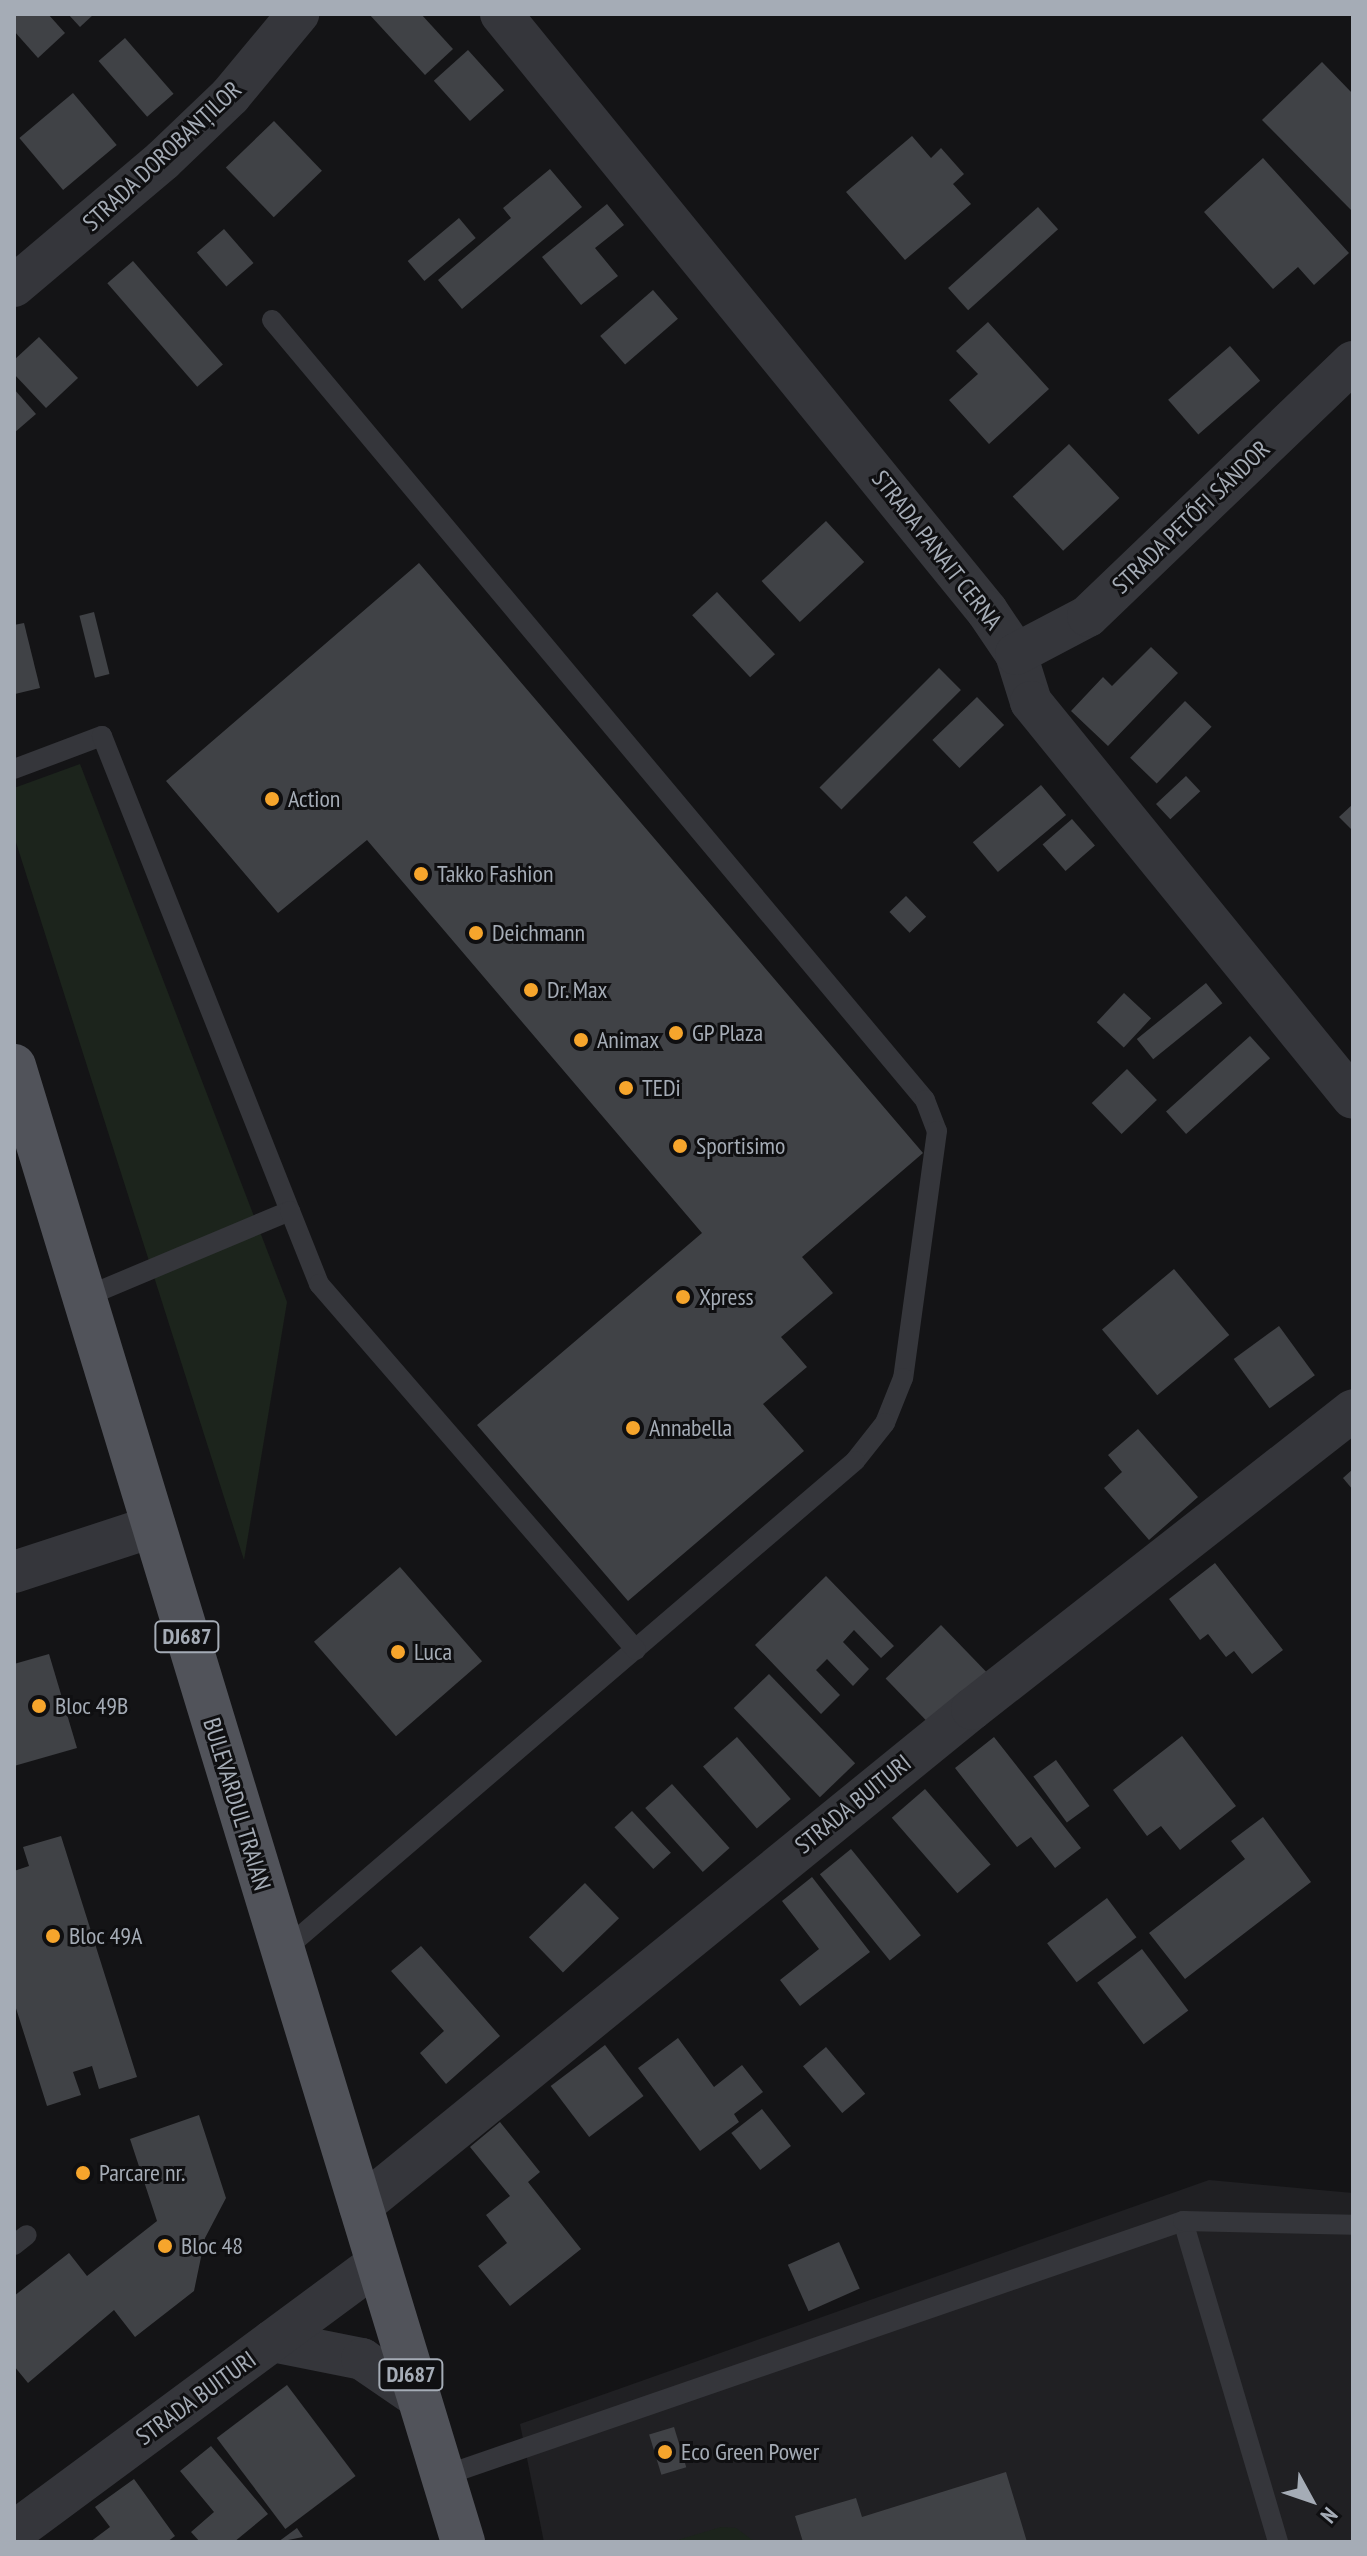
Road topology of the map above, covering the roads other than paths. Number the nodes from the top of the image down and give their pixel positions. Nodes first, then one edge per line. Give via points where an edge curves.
1 (298, 14) edge
2 (501, 14) edge
3 (14, 286) edge
4 (272, 320) dead end
5 (1353, 362) edge
6 (1016, 654) junction
7 (14, 769) edge
8 (14, 1066) edge
9 (1353, 1098) edge
10 (290, 1211) junction
11 (85, 1297) junction
12 (1353, 1410) edge
13 (155, 1526) junction
14 (14, 1572) edge
15 (636, 1650) junction
16 (283, 1951) junction
17 (360, 2207) junction
18 (1183, 2221) junction
19 (1353, 2225) edge
20 (377, 2263) junction
21 (272, 2341) junction
22 (419, 2398) junction
23 (443, 2476) junction
24 (19, 2517) edge
25 (463, 2542) edge
26 (1278, 2542) edge

1 - 3 street, STRADA DOROBANȚILOR via 240,84 163,160
2 - 6 street, STRADA PANAIT CERNA via 987,611
4 - 15 lane via 925,1100 937,1131 903,1378 885,1423 855,1461
5 - 6 street, STRADA PETŐFI SÁNDOR via 1088,616
6 - 9 street, STRADA PANAIT CERNA via 1031,702
7 - 10 lane via 102,736
8 - 11 main road, BULEVARDUL TRAIAN / DJ687
10 - 11 lane
10 - 15 lane via 319,1284
11 - 13 main road, BULEVARDUL TRAIAN / DJ687
12 - 17 street, STRADA BUITURI via 960,1719
13 - 14 street
13 - 16 main road, BULEVARDUL TRAIAN / DJ687
15 - 16 lane
16 - 17 main road, BULEVARDUL TRAIAN / DJ687
17 - 20 main road, BULEVARDUL TRAIAN / DJ687
18 - 19 lane
18 - 23 lane
18 - 26 lane
20 - 21 street, STRADA BUITURI
20 - 22 main road, BULEVARDUL TRAIAN / DJ687
21 - 22 street via 362,2359
21 - 24 street, STRADA BUITURI
22 - 23 main road, BULEVARDUL TRAIAN / DJ687
23 - 25 main road, BULEVARDUL TRAIAN / DJ687

